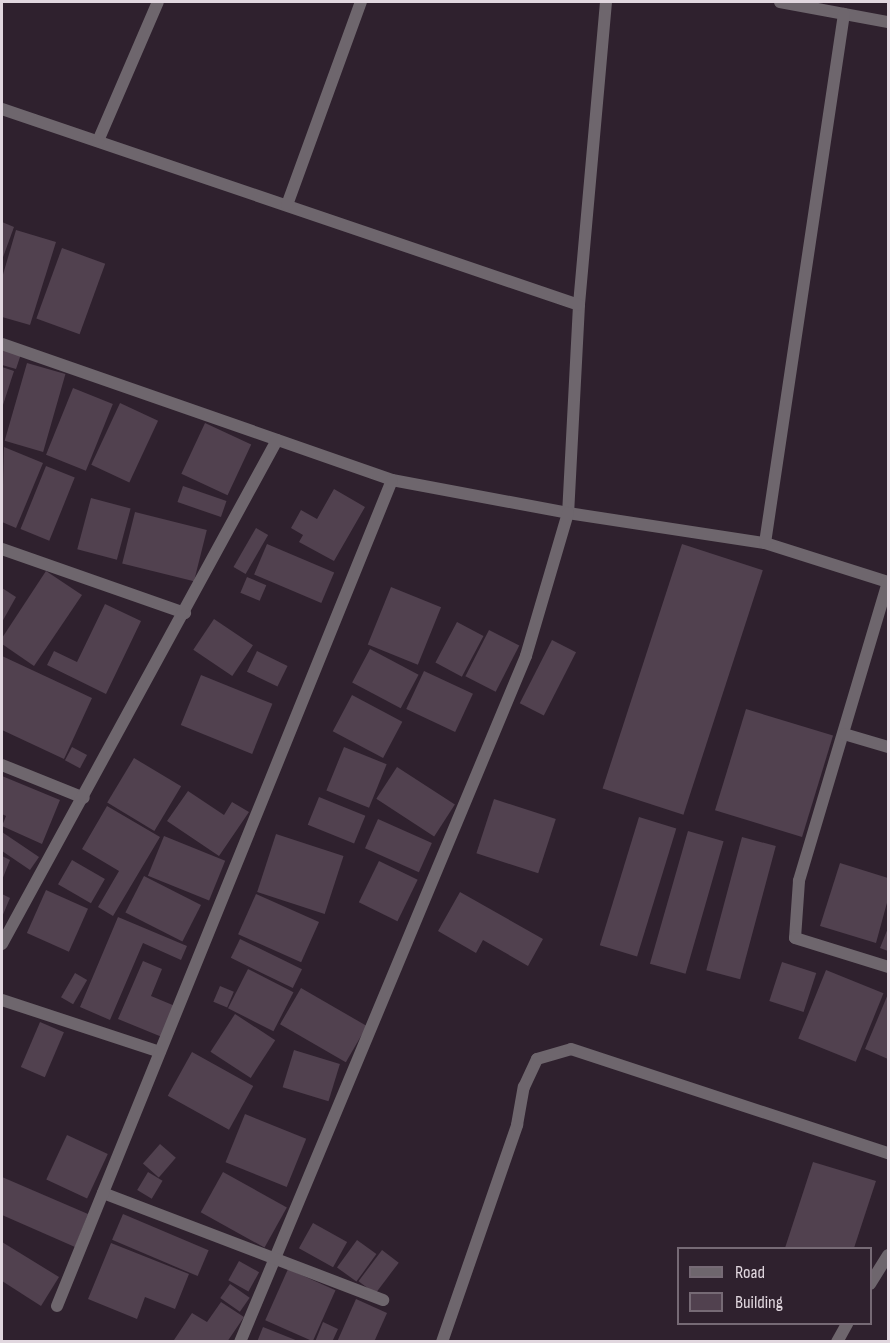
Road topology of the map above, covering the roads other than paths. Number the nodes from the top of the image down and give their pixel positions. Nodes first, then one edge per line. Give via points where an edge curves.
1 (158, 2) edge
2 (361, 2) edge
3 (606, 2) edge
4 (780, 2) edge
5 (844, 14) junction
6 (888, 22) edge
7 (2, 109) edge
8 (98, 141) junction
9 (287, 205) junction
10 (579, 305) junction
11 (2, 344) edge
12 (278, 440) junction
13 (392, 480) junction
14 (568, 513) junction
15 (765, 543) junction
16 (2, 549) edge
17 (184, 613) junction
18 (844, 734) junction
19 (888, 747) edge
20 (2, 765) edge
21 (84, 798) junction
22 (2, 944) edge
23 (888, 967) edge
24 (2, 1000) edge
25 (160, 1052) junction
26 (888, 1154) edge
27 (103, 1193) junction
28 (888, 1255) edge
29 (277, 1259) junction
30 (872, 1281) edge
31 (382, 1300) dead end
32 (57, 1306) dead end
33 (846, 1325) edge
34 (240, 1341) edge
35 (442, 1341) edge
36 (837, 1341) edge

1 - 8 street
2 - 9 street
3 - 10 street
4 - 5 street
5 - 6 street
5 - 15 street
7 - 8 street
8 - 9 street
9 - 10 street
10 - 14 street
11 - 12 street
12 - 13 street
12 - 17 street
13 - 14 street
13 - 25 street
14 - 15 street
14 - 29 street via 526,656
15 - 18 street via 888,582
16 - 17 street
17 - 21 street
18 - 19 street
18 - 23 street via 799,881 795,938
20 - 21 street
21 - 22 street
24 - 25 street
25 - 27 street
26 - 35 street via 571,1048 537,1059 524,1087 517,1125
27 - 29 street
27 - 32 street
28 - 30 street
29 - 31 street
29 - 34 street
33 - 36 street

